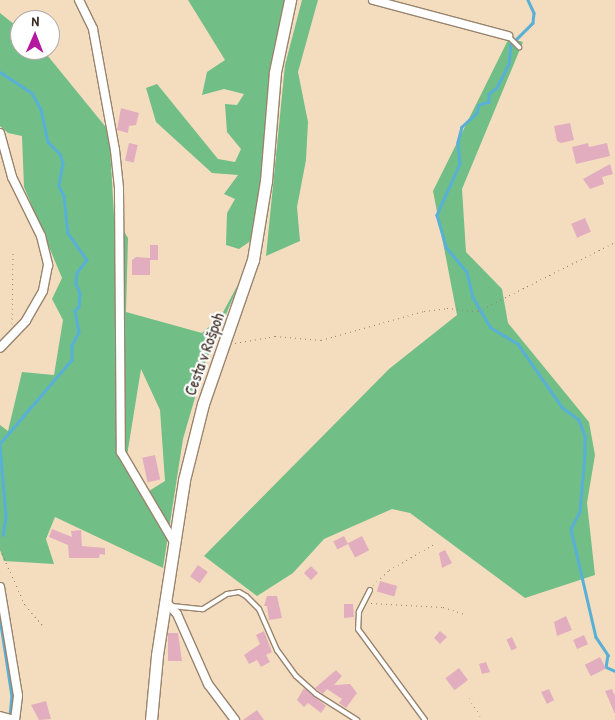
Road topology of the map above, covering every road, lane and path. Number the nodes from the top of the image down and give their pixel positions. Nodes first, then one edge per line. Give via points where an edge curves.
1 (79, 0) edge
2 (290, 0) edge
3 (373, 0) edge
4 (508, 36) joint
5 (519, 47) dead end
6 (0, 133) edge
7 (615, 242) edge
8 (13, 250) dead end
9 (8, 339) junction
10 (224, 345) junction
11 (0, 348) edge
12 (174, 542) junction
13 (436, 543) dead end
14 (0, 549) edge
15 (0, 586) edge
16 (370, 590) joint
17 (362, 603) junction
18 (168, 604) junction
19 (464, 614) dead end
20 (43, 626) dead end
21 (469, 698) dead end
22 (0, 716) edge
23 (481, 717) dead end
24 (15, 720) edge
25 (151, 720) edge
26 (235, 720) edge
27 (357, 720) edge
28 (425, 720) edge

1 - 12 street via 93,29 118,179 121,452
2 - 10 street, Cesta v Rošpoh via 274,72 266,181 253,260
3 - 4 street
4 - 5 lane
6 - 9 street via 12,177 41,236 48,265 43,291 26,321
7 - 10 path via 489,307 447,308 408,315 321,340 280,336
8 - 9 path via 12,313
9 - 11 street
10 - 12 street, Cesta v Rošpoh via 192,441
12 - 18 street, Cesta v Rošpoh
13 - 16 path via 389,570
14 - 20 path via 25,605
15 - 24 street via 18,696
16 - 17 lane
17 - 19 path via 443,607
17 - 28 lane via 357,625 360,634
18 - 25 street, Cesta v Rošpoh via 157,655
18 - 26 street via 177,614 208,684
18 - 27 lane via 203,610 227,594 239,592 246,596 259,609 277,650 296,676 312,691
21 - 23 path
22 - 24 street

